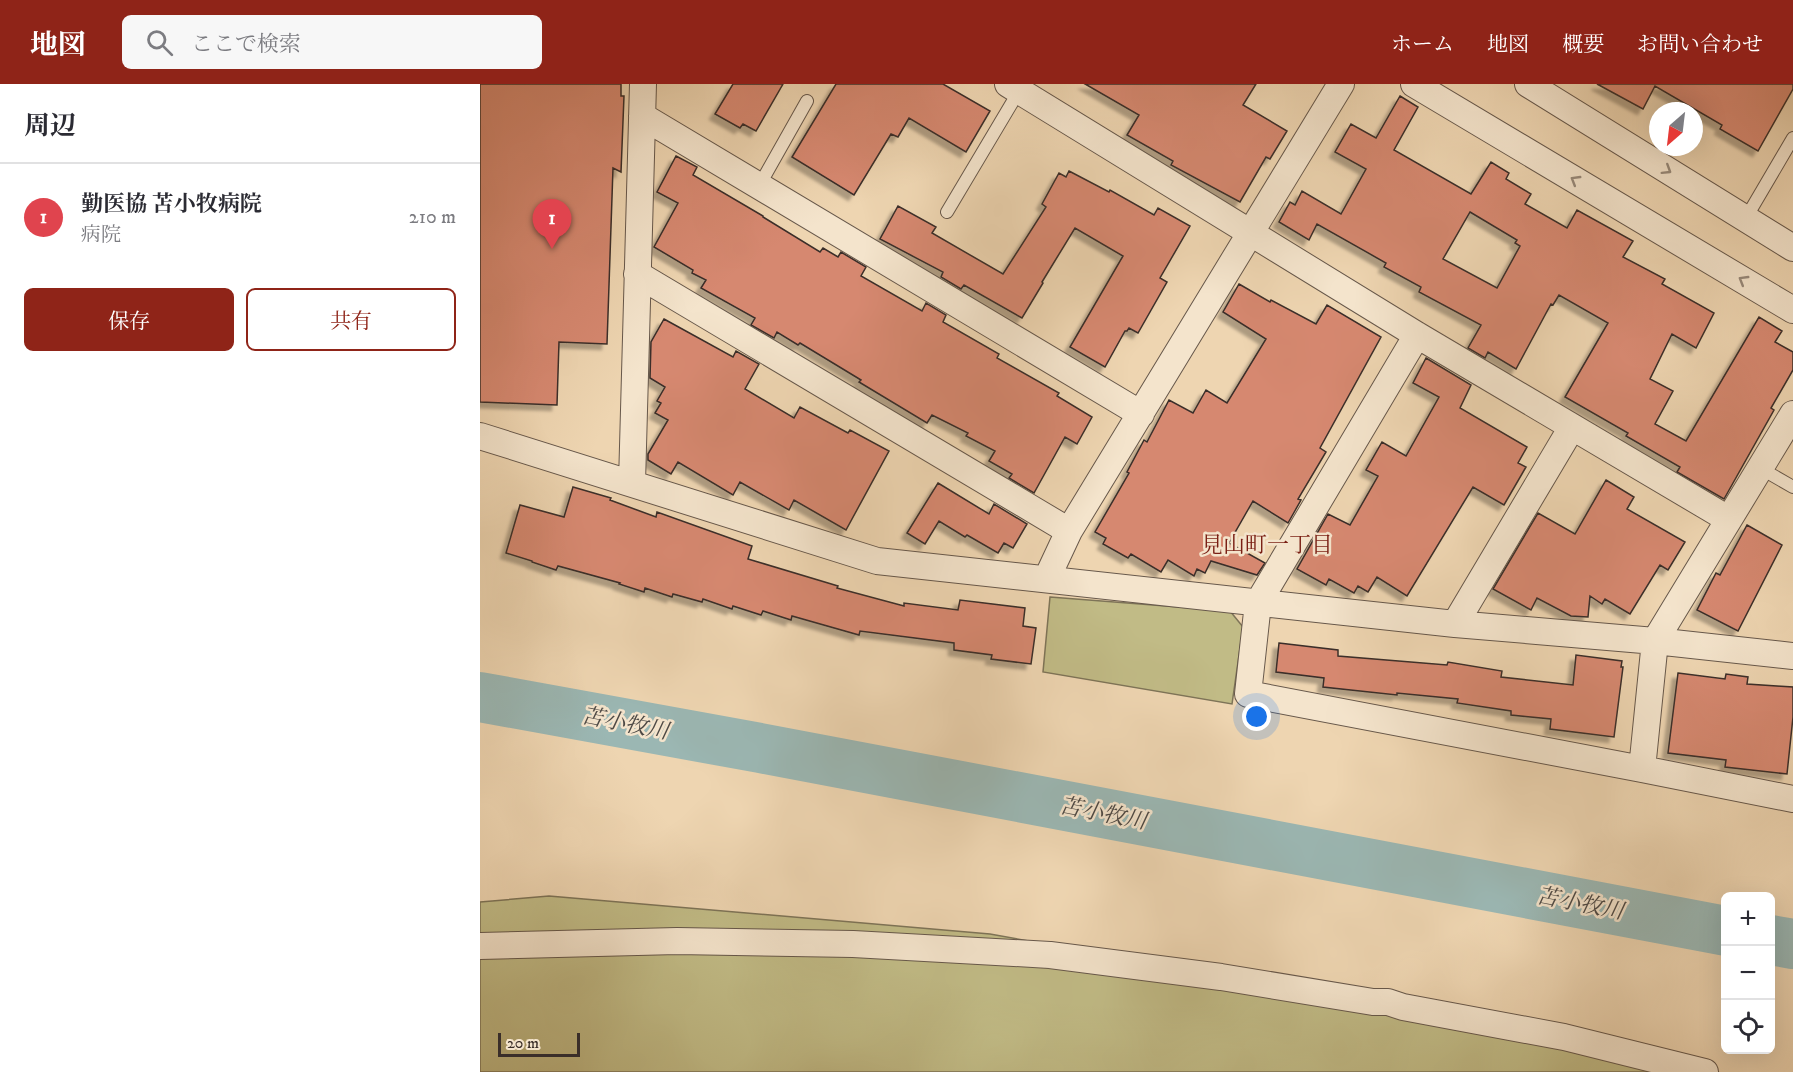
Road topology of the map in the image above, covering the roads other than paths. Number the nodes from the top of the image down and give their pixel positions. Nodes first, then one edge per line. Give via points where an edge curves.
1 (643, 84) edge
2 (1341, 84) edge
3 (1414, 84) edge
4 (1528, 84) edge
5 (1013, 87) edge
6 (807, 101) dead end
7 (642, 116) junction
8 (1793, 138) edge
9 (759, 186) junction
10 (947, 212) dead end
11 (1746, 218) junction
12 (1252, 232) junction
13 (1793, 248) edge
14 (637, 274) junction
15 (1793, 310) edge
16 (1417, 334) junction
17 (1141, 414) junction
18 (1793, 414) edge
19 (1572, 427) junction
20 (480, 436) edge
21 (1761, 468) junction
22 (632, 483) junction
23 (1793, 487) edge
24 (1728, 519) junction
25 (1069, 531) junction
26 (1047, 579) junction
27 (1258, 603) junction
28 (1455, 624) junction
29 (1655, 641) junction
30 (1793, 656) edge
31 (1642, 769) junction
32 (1793, 800) edge
33 (480, 946) edge
34 (1705, 1072) edge

1 - 7 street
2 - 12 street
15 -> 3 street
4 -> 11 street
5 - 10 lane
5 - 12 street
6 - 9 lane
7 - 9 street
7 - 14 street
8 - 11 lane
9 - 17 street
11 - 13 street
12 - 16 street
12 - 17 street
14 - 22 street
14 - 25 street
16 - 19 street
16 - 27 street
17 - 25 street
18 - 21 street
19 - 24 street
19 - 28 street
20 - 22 street
21 - 23 lane
21 - 24 street
22 - 26 street via 877,561
24 - 29 street
25 - 26 street
26 - 27 street
27 - 28 street
27 - 31 street via 1248,694
28 - 29 street
29 - 30 street
29 - 31 street
31 - 32 street
33 - 34 street via 700,941 853,944 1050,955 1388,1002 1564,1037

